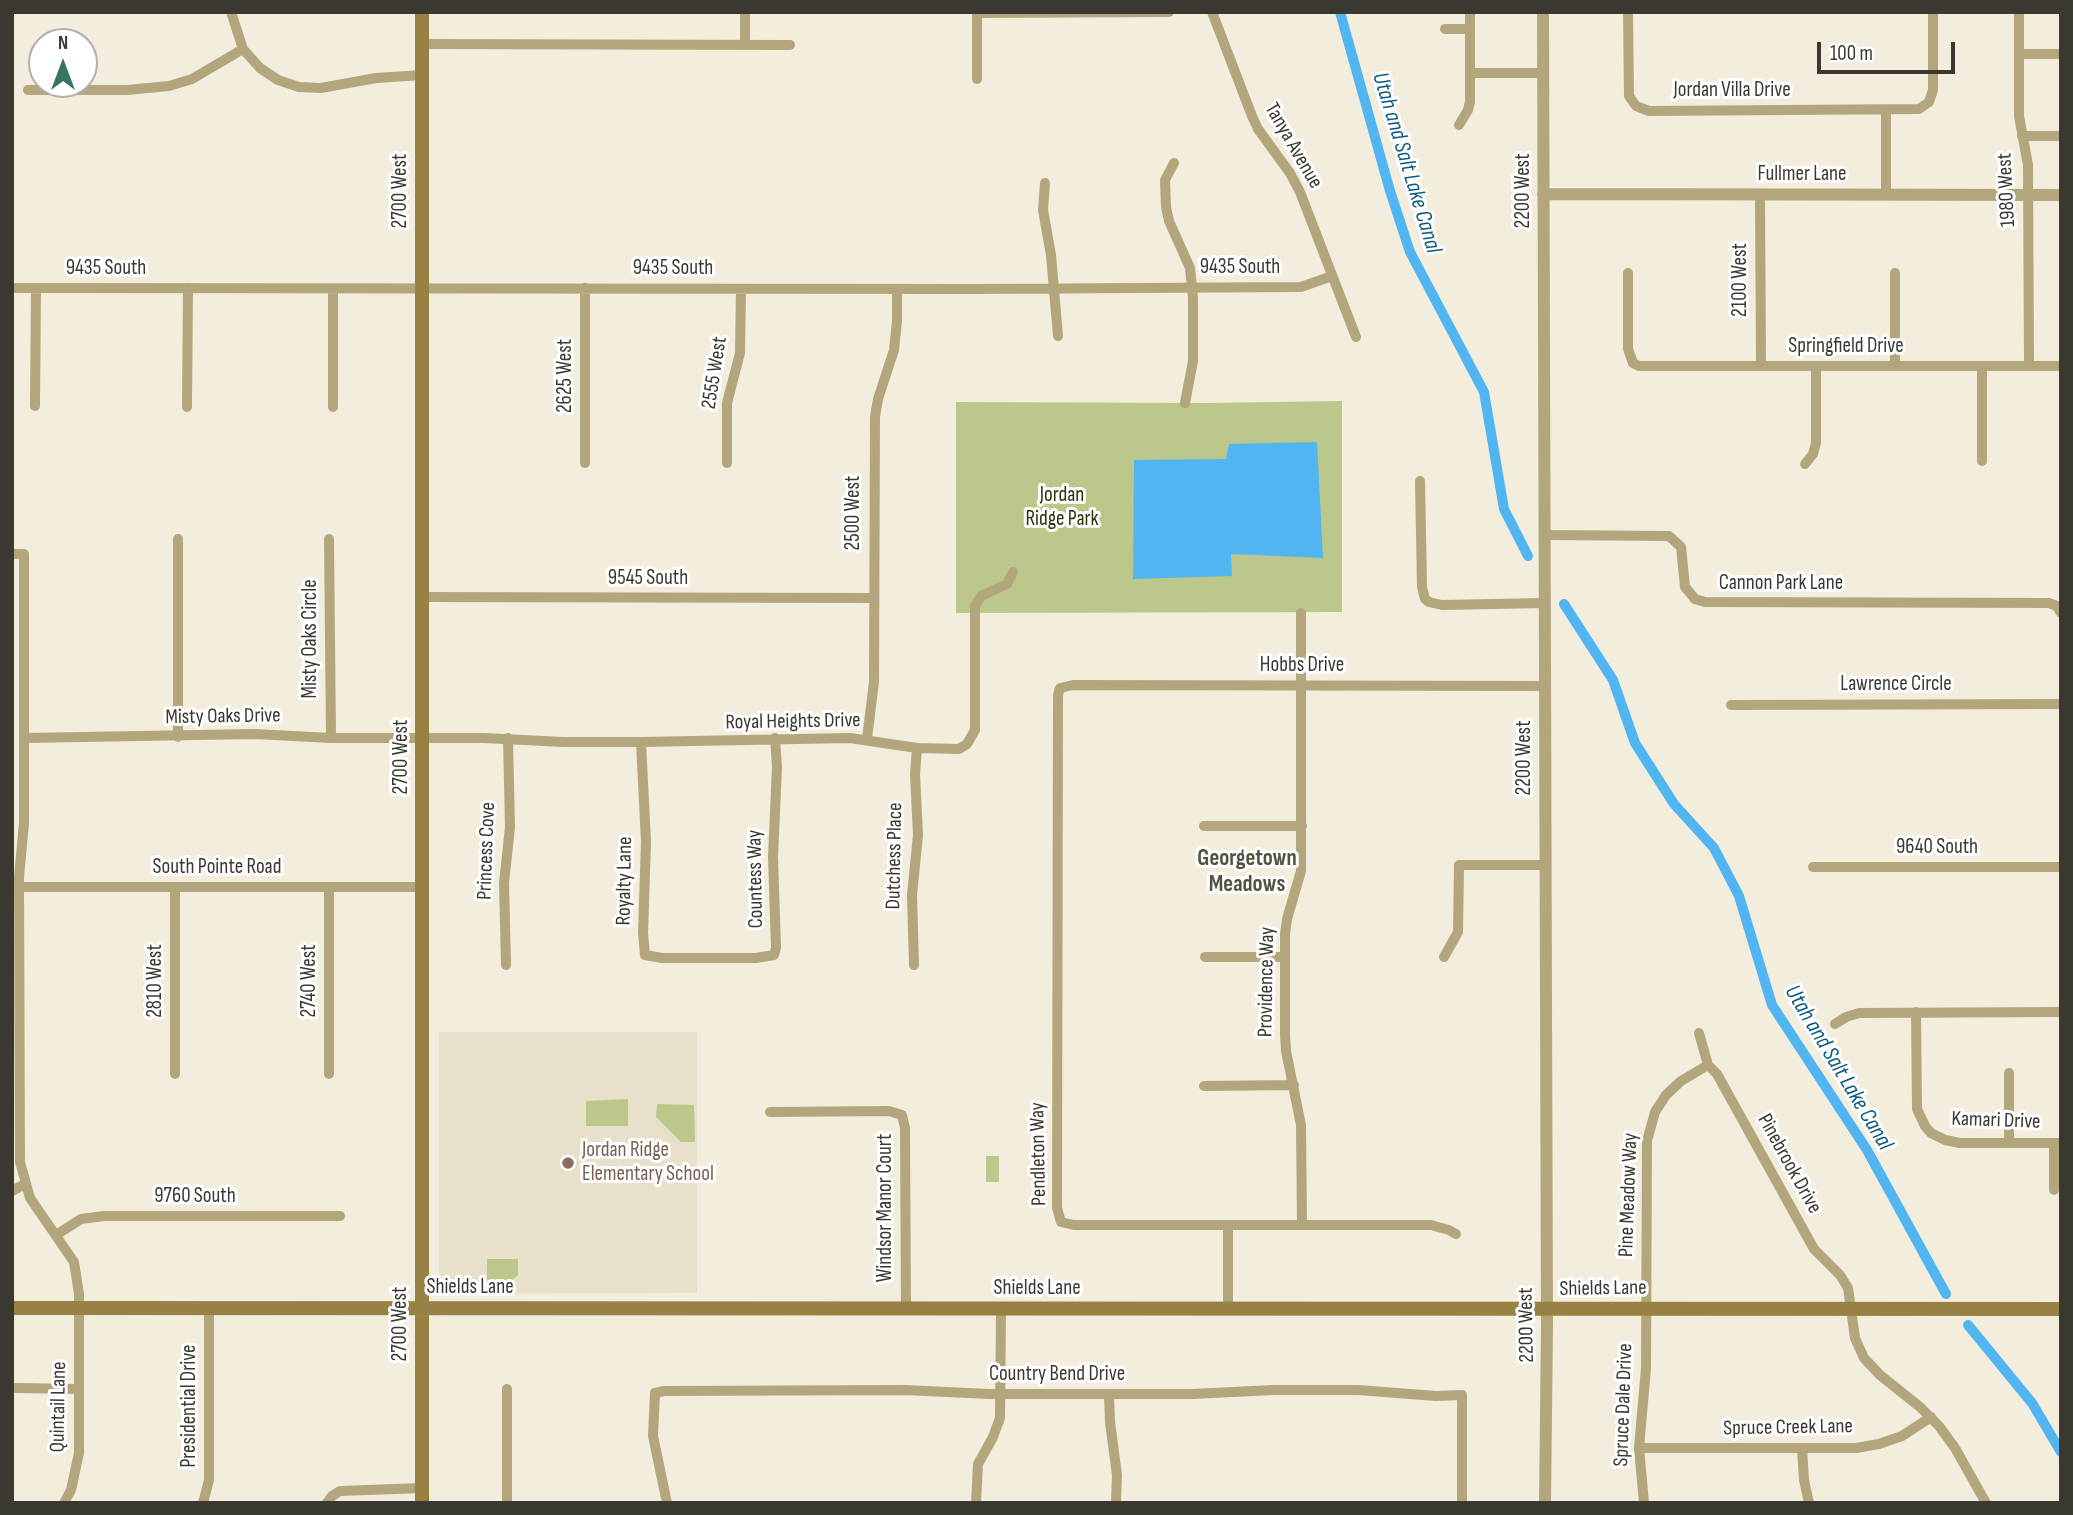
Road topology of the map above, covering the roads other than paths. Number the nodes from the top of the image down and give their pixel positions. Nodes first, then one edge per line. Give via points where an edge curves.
1 (231, 12) edge
2 (422, 12) edge
3 (745, 12) edge
4 (1169, 12) edge
5 (1212, 12) edge
6 (1470, 12) edge
7 (1543, 12) edge
8 (1628, 12) edge
9 (1933, 12) edge
10 (2018, 12) edge
11 (977, 13) edge
12 (1446, 29) dead end
13 (1470, 29) junction
14 (422, 44) junction
15 (745, 45) junction
16 (790, 45) dead end
17 (243, 49) junction
18 (2018, 54) junction
19 (2061, 54) edge
20 (1470, 73) junction
21 (1543, 73) junction
22 (422, 75) junction
23 (976, 79) dead end
24 (98, 90) edge
25 (1886, 110) junction
26 (1459, 125) dead end
27 (2022, 136) junction
28 (2061, 136) edge
29 (1174, 163) dead end
30 (1045, 183) dead end
31 (1543, 194) junction
32 (1760, 195) junction
33 (1886, 195) junction
34 (2028, 195) junction
35 (2061, 195) edge
36 (1628, 273) dead end
37 (1895, 273) dead end
38 (1332, 276) junction
39 (12, 288) edge
40 (36, 288) junction
41 (188, 288) junction
42 (585, 288) junction
43 (1054, 288) junction
44 (1192, 288) junction
45 (333, 289) junction
46 (422, 289) junction
47 (741, 289) junction
48 (897, 289) junction
49 (1058, 336) dead end
50 (1356, 337) dead end
51 (1761, 366) junction
52 (1816, 366) junction
53 (1895, 366) junction
54 (1982, 366) junction
55 (2029, 366) junction
56 (2061, 366) edge
57 (1185, 403) dead end
58 (35, 406) dead end
59 (187, 407) dead end
60 (333, 407) dead end
61 (1982, 461) dead end
62 (585, 463) dead end
63 (727, 463) dead end
64 (1805, 464) dead end
65 (1420, 481) dead end
66 (1544, 535) junction
67 (178, 539) dead end
68 (330, 539) dead end
69 (12, 554) edge
70 (1013, 572) dead end
71 (423, 597) junction
72 (874, 598) junction
73 (1544, 603) junction
74 (1301, 613) dead end
75 (2061, 613) edge
76 (1301, 685) junction
77 (1544, 686) junction
78 (1060, 688) joint
79 (2061, 704) edge
80 (1731, 705) dead end
81 (178, 737) junction
82 (422, 737) junction
83 (25, 738) junction
84 (331, 738) junction
85 (508, 738) junction
86 (775, 738) junction
87 (867, 739) junction
88 (641, 742) junction
89 (917, 748) junction
90 (1204, 826) dead end
91 (1301, 826) junction
92 (1544, 865) junction
93 (1813, 867) dead end
94 (2061, 867) edge
95 (16, 887) edge
96 (175, 887) junction
97 (329, 887) junction
98 (422, 887) junction
99 (1205, 957) dead end
100 (1285, 957) junction
101 (1444, 957) dead end
102 (709, 958) joint
103 (506, 965) dead end
104 (914, 965) dead end
105 (1916, 1012) junction
106 (2061, 1012) edge
107 (1835, 1024) dead end
108 (1699, 1033) dead end
109 (1708, 1065) junction
110 (2009, 1073) dead end
111 (176, 1074) dead end
112 (329, 1074) dead end
113 (1294, 1085) junction
114 (1204, 1086) dead end
115 (770, 1111) dead end
116 (2009, 1143) junction
117 (2057, 1143) edge
118 (25, 1184) junction
119 (2054, 1190) dead end
120 (12, 1191) edge
121 (340, 1216) dead end
122 (1228, 1225) junction
123 (1302, 1225) junction
124 (1456, 1234) dead end
125 (56, 1235) junction
126 (12, 1308) edge
127 (79, 1308) junction
128 (209, 1308) junction
129 (422, 1308) junction
130 (906, 1309) junction
131 (1646, 1309) junction
132 (1851, 1309) junction
133 (2061, 1309) edge
134 (1001, 1310) junction
135 (1228, 1310) junction
136 (1546, 1310) junction
137 (16, 1388) dead end
138 (79, 1389) junction
139 (507, 1389) dead end
140 (1001, 1394) junction
141 (1109, 1394) junction
142 (1931, 1417) junction
143 (1639, 1448) junction
144 (1802, 1448) junction
145 (422, 1496) edge
146 (64, 1503) edge
147 (203, 1503) edge
148 (327, 1503) edge
149 (507, 1503) edge
150 (667, 1503) edge
151 (975, 1503) edge
152 (1116, 1503) edge
153 (1462, 1503) edge
154 (1545, 1503) edge
155 (1644, 1503) edge
156 (1810, 1503) edge
157 (1986, 1503) edge

1 - 17 street
2 - 14 main road, 2700 West
3 - 15 street
4 - 11 street
5 - 38 street, Tanya Avenue via 1252,116 1290,173
6 - 13 street
7 - 21 street, 2200 West
8 - 25 street, Jordan Villa Drive via 1628,90 1642,109
9 - 25 street, Jordan Villa Drive via 1933,90 1924,107
10 - 18 street, 1980 West
11 - 23 street
12 - 13 street
13 - 20 street
14 - 15 street
14 - 22 main road, 2700 West
15 - 16 street
17 - 22 street via 260,68 299,87
17 - 24 street via 192,79 169,86
18 - 19 street
18 - 27 street, 1980 West
20 - 21 street
20 - 26 street via 1469,106
21 - 31 street, 2200 West
22 - 46 main road, 2700 West
25 - 33 street
27 - 28 street
27 - 34 street, 1980 West
29 - 44 street via 1165,180 1166,207 1190,268
30 - 43 street via 1043,210
31 - 32 street, Fullmer Lane
31 - 66 street, 2200 West
32 - 33 street, Fullmer Lane
32 - 51 street, 2100 West
33 - 34 street, Fullmer Lane
34 - 35 street, Fullmer Lane
34 - 55 street, 1980 West
36 - 51 street, Springfield Drive via 1633,363
37 - 53 street
38 - 44 street, 9435 South via 1301,287
38 - 50 street, Tanya Avenue
39 - 40 street, 9435 South
40 - 41 street, 9435 South
40 - 58 street
41 - 45 street, 9435 South
41 - 59 street
42 - 46 street, 9435 South
42 - 47 street, 9435 South
42 - 62 street, 2625 West
43 - 44 street, 9435 South
43 - 48 street, 9435 South
43 - 49 street
44 - 57 street via 1193,361
45 - 46 street, 9435 South
45 - 60 street
46 - 71 main road, 2700 West
47 - 48 street, 9435 South
47 - 63 street, 2555 West via 740,353 727,403
48 - 72 street, 2500 West via 894,350 875,417
51 - 52 street, Springfield Drive
52 - 53 street, Springfield Drive
52 - 64 street via 1816,443
53 - 54 street, Springfield Drive
54 - 55 street, Springfield Drive
54 - 61 street
55 - 56 street, Springfield Drive
65 - 73 street via 1425,599 1442,605
66 - 73 street, 2200 West
66 - 75 street, Cannon Park Lane via 1670,536 1681,547 1685,587 1705,603 2049,603
67 - 81 street
68 - 84 street, Misty Oaks Circle
69 - 83 street, Quintail Lane via 24,554
70 - 89 street, Royal Heights Drive via 1007,584 981,596 975,606 973,736 959,749
71 - 72 street, 9545 South
71 - 82 main road, 2700 West
72 - 87 street, 2500 West via 874,682
73 - 77 street, 2200 West
74 - 76 street, Providence Way
76 - 77 street, Hobbs Drive
76 - 78 street, Hobbs Drive
76 - 91 street, Providence Way
77 - 92 street, 2200 West
78 - 122 street, Pendleton Way via 1060,1222
79 - 80 street, Lawrence Circle
81 - 83 street, Misty Oaks Drive
81 - 84 street, Misty Oaks Drive via 255,734
82 - 84 street, Misty Oaks Drive
82 - 85 street, Royal Heights Drive
82 - 98 main road, 2700 West
83 - 95 street, Quintail Lane via 24,823
85 - 88 street, Royal Heights Drive
85 - 103 street, Princess Cove
86 - 87 street, Royal Heights Drive
86 - 88 street, Royal Heights Drive
86 - 102 street, Countess Way via 774,955
87 - 89 street, Royal Heights Drive
88 - 102 street, Royalty Lane via 645,955
89 - 104 street, Dutchess Place
90 - 91 street
91 - 100 street, Providence Way via 1301,871 1287,919
92 - 101 street via 1458,865 1458,932
92 - 136 street, 2200 West
93 - 94 street, 9640 South
95 - 96 street, South Pointe Road
95 - 118 street, Quintail Lane via 20,1150
96 - 97 street, South Pointe Road
96 - 111 street, 2810 West
97 - 98 street, South Pointe Road
97 - 112 street, 2740 West
98 - 129 main road, 2700 West
99 - 100 street
100 - 113 street, Providence Way via 1286,1051
105 - 106 street
105 - 107 street via 1859,1013
105 - 116 street, Kamari Drive via 1916,1100 1925,1126 1952,1142
108 - 109 street, Pinebrook Drive
109 - 131 street, Pine Meadow Way via 1666,1095 1648,1131
109 - 132 street, Pinebrook Drive via 1814,1249 1844,1281
110 - 116 street
113 - 114 street
113 - 123 street, Providence Way via 1301,1125
115 - 130 street, Windsor Manor Court via 889,1111 902,1115
116 - 117 street, Kamari Drive
117 - 119 street
118 - 120 street
118 - 125 street, Quintail Lane
121 - 125 street, 9760 South via 104,1216 82,1219
122 - 123 street, Pendleton Way
122 - 135 street
123 - 124 street, Pendleton Way via 1431,1225
125 - 127 street, Quintail Lane via 74,1262
126 - 127 main road, Shields Lane
127 - 128 main road, Shields Lane
127 - 138 street, Quintail Lane
128 - 129 main road, Shields Lane
128 - 147 street, Presidential Drive via 209,1480
129 - 130 main road, Shields Lane
129 - 145 main road, 2700 West
130 - 134 main road, Shields Lane
131 - 132 main road, Shields Lane
131 - 136 main road, Shields Lane
131 - 143 street, Spruce Dale Drive
132 - 133 main road, Shields Lane
132 - 142 street, Pinebrook Drive via 1855,1338 1864,1358
134 - 135 main road, Shields Lane
134 - 140 street
135 - 136 main road, Shields Lane
136 - 154 street, 2200 West
137 - 138 street
138 - 146 street, Quintail Lane via 78,1461
139 - 149 street
140 - 141 street, Country Bend Drive
140 - 150 street, Country Bend Drive via 904,1390 655,1393 654,1447
140 - 151 street via 998,1428 978,1464
141 - 152 street
141 - 153 street, Country Bend Drive via 1358,1390 1462,1395
142 - 144 street, Spruce Creek Lane via 1913,1431 1879,1444
142 - 157 street, Pinebrook Drive via 1955,1448
143 - 144 street, Spruce Creek Lane
143 - 155 street, Spruce Dale Drive
144 - 156 street
145 - 148 street via 340,1491

